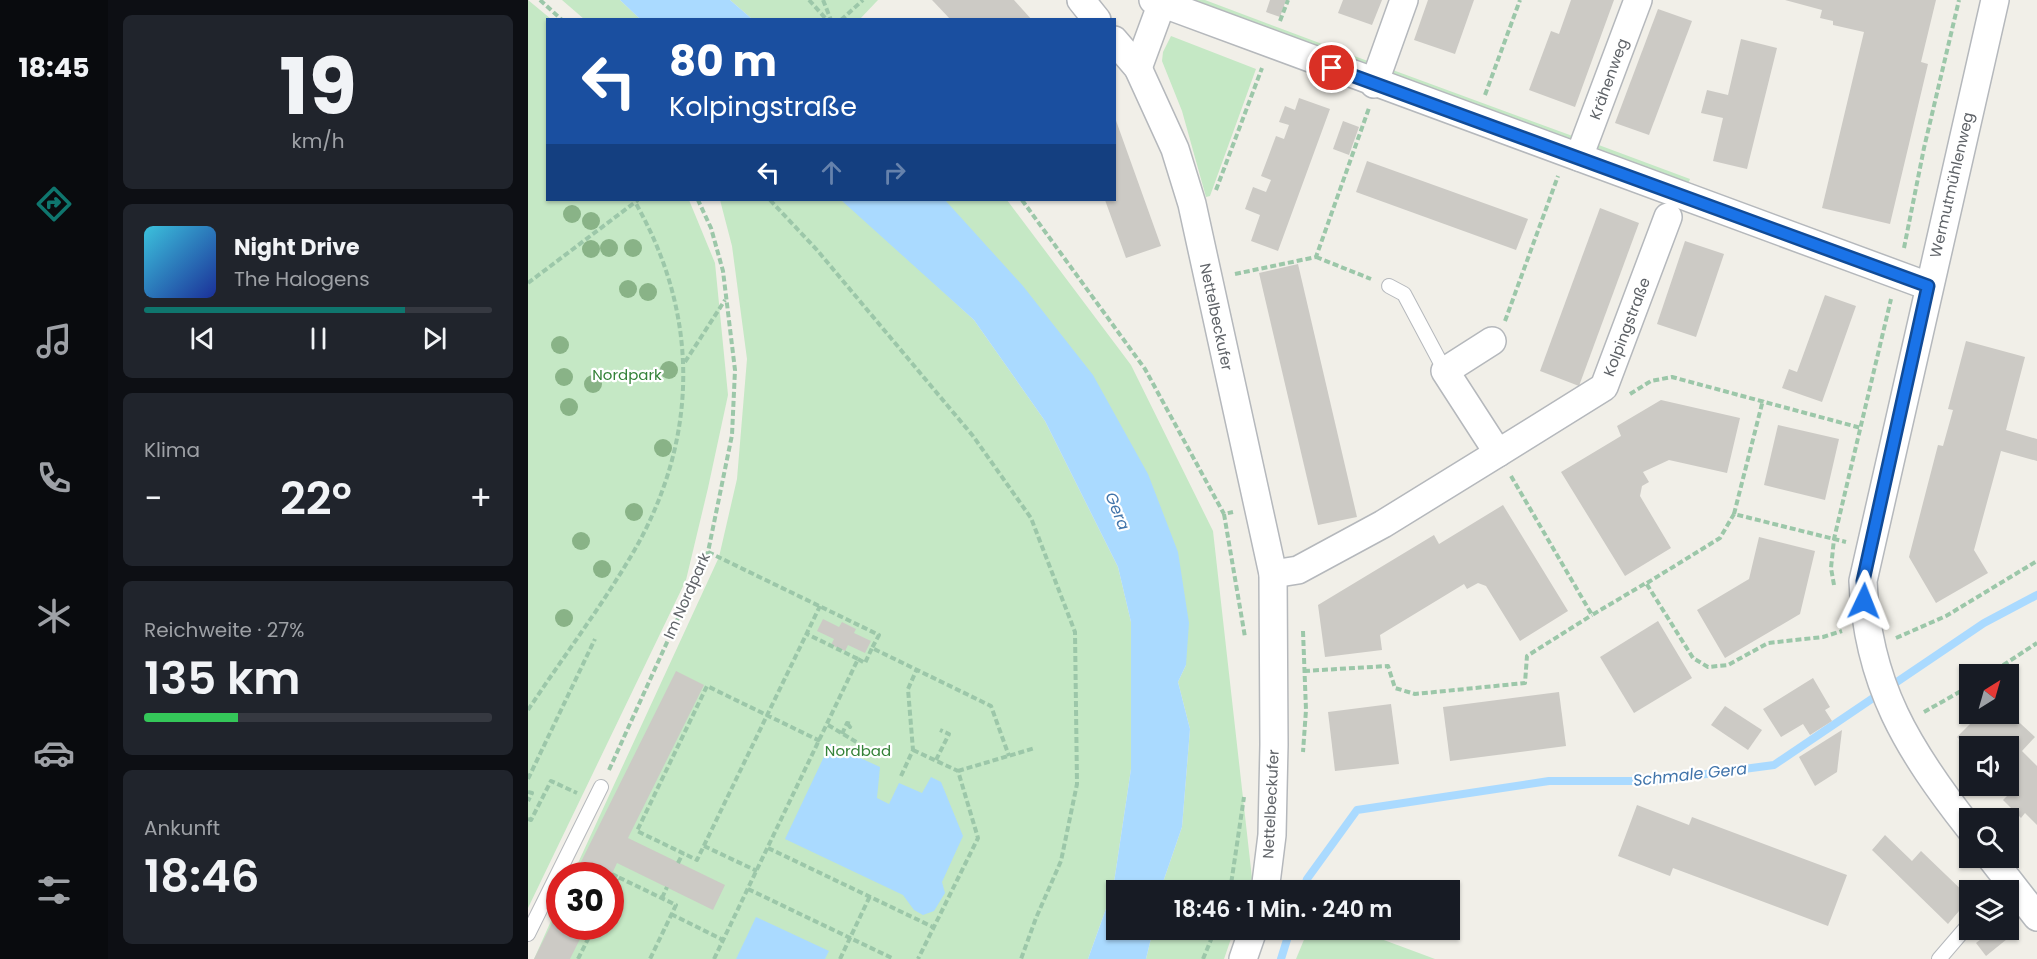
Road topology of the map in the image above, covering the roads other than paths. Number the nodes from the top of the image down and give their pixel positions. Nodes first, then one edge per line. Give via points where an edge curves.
1 (1081, 0) edge
2 (1404, 0) edge
3 (1638, 0) edge
4 (1995, 0) edge
5 (1159, 1) edge
6 (1095, 18) edge
7 (1116, 42) edge
8 (1138, 68) junction
9 (1376, 84) junction
10 (1573, 155) junction
11 (1668, 217) dead end
12 (1389, 286) road end
13 (1928, 286) junction
14 (1492, 341) road end
15 (1445, 371) junction
16 (1498, 453) junction
17 (1273, 574) junction
18 (601, 787) road end
19 (1959, 816) edge
20 (1266, 880) edge
21 (2019, 900) edge
22 (2037, 917) edge
23 (528, 934) edge
24 (1959, 936) edge
25 (1250, 940) edge
26 (1243, 959) edge
27 (1939, 959) edge

1 - 6 street
2 - 9 street
3 - 10 street, Krähenweg
4 - 13 street, Wermutmühlenweg
5 - 8 street
5 - 9 street via 1275,34
7 - 8 street, Nettelbeckufer
8 - 17 street, Nettelbeckufer via 1175,149 1192,204
9 - 10 street
10 - 13 street
11 - 16 street, Kolpingstraße via 1604,387
12 - 15 lane via 1404,294
13 - 19 street, Wermutmühlenweg via 1863,581 1864,621 1895,715 1934,783
14 - 15 street
15 - 16 street
16 - 17 street via 1383,524 1298,570
17 - 20 street, Nettelbeckufer via 1272,835
18 - 23 lane
21 - 22 street
24 - 27 lane
25 - 26 street

